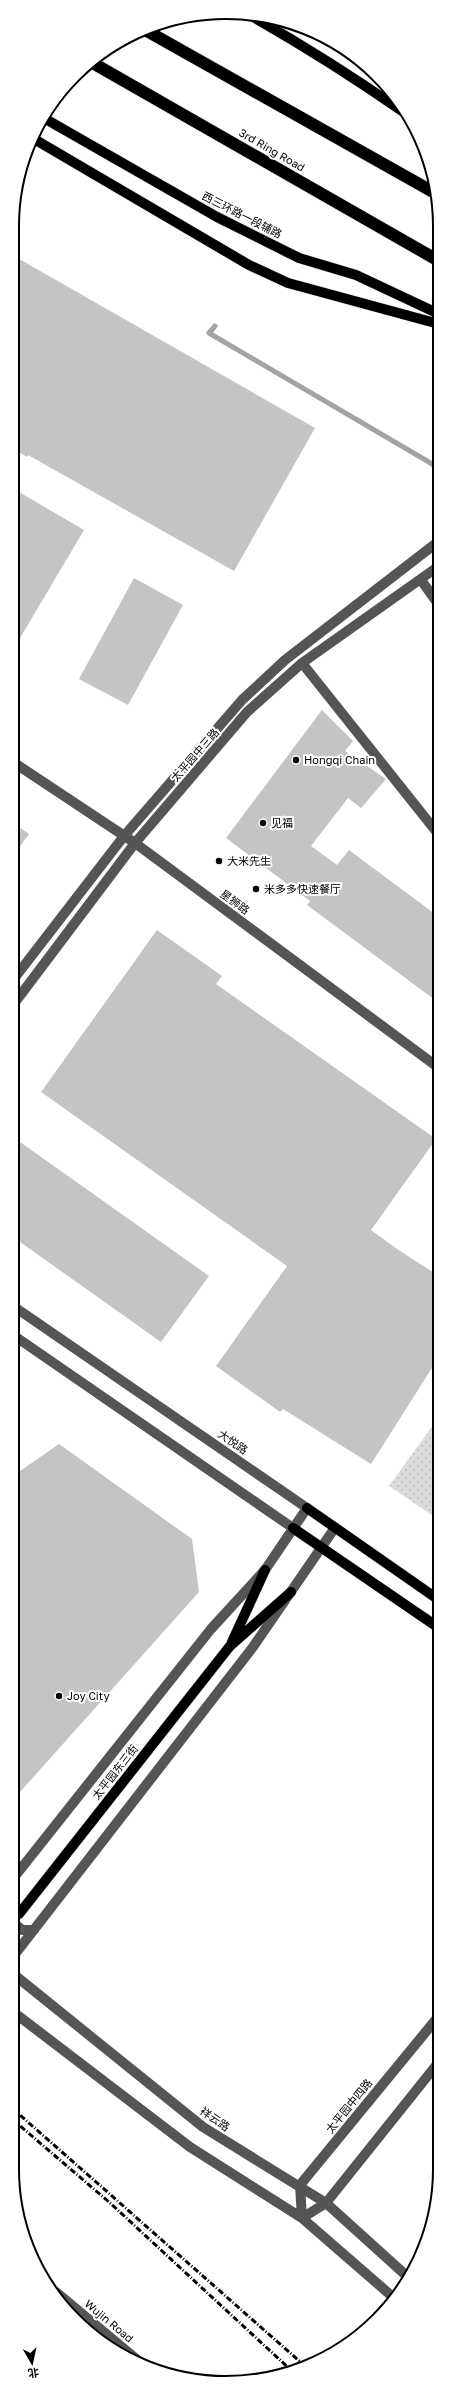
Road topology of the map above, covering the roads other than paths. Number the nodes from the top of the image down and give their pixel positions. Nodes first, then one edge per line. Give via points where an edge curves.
1 (263, 23) edge
2 (151, 33) edge
3 (96, 65) edge
4 (394, 105) edge
5 (48, 120) edge
6 (37, 141) edge
7 (430, 190) edge
8 (433, 257) edge
9 (433, 311) edge
10 (433, 322) edge
11 (433, 546) edge
12 (433, 571) edge
13 (421, 580) junction
14 (433, 597) edge
15 (302, 663) junction
16 (19, 766) edge
17 (433, 827) edge
18 (124, 836) junction
19 (135, 843) junction
20 (19, 972) edge
21 (19, 997) edge
22 (433, 1064) edge
23 (19, 1310) edge
24 (19, 1339) edge
25 (307, 1508) junction
26 (293, 1528) junction
27 (334, 1529) junction
28 (321, 1549) junction
29 (265, 1570) junction
30 (291, 1592) junction
31 (433, 1596) edge
32 (433, 1624) edge
33 (230, 1646) junction
34 (19, 1871) edge
35 (19, 1914) edge
36 (19, 1924) edge
37 (34, 1930) junction
38 (19, 1949) edge
39 (19, 1979) edge
40 (19, 2015) edge
41 (433, 2023) edge
42 (433, 2069) edge
43 (300, 2185) junction
44 (326, 2204) junction
45 (302, 2218) junction
46 (404, 2274) edge
47 (390, 2295) edge
48 (67, 2301) edge
49 (126, 2350) edge

1 - 4 main road
2 - 7 highway
3 - 8 highway, 3rd Ring Road
5 - 9 main road, 西三环路一段辅路 via 217,218 292,255 356,275
6 - 10 main road via 249,265 288,283
11 - 18 street, 太平园中三路 via 285,660 242,700
12 - 13 street, 太平园中三路
13 - 14 street
13 - 15 street, 太平园中三路
15 - 17 street
15 - 19 street, 太平园中三路 via 247,712
16 - 18 street, 星狮路
18 - 19 street, 星狮路
18 - 20 street, 太平园中三路
19 - 21 street, 太平园中三路
19 - 22 street, 星狮路
23 - 25 street, 大悦路
24 - 26 street
25 - 26 street
25 - 27 main road, 大悦路
26 - 28 main road
26 - 29 street
27 - 28 street
27 - 31 main road, 大悦路
28 - 30 street
28 - 32 main road
29 - 33 main road
29 - 34 street via 211,1629
30 - 33 main road
30 - 37 street via 253,1648
33 - 35 main road, 太平园东三街
36 - 37 street via 22,1930
37 - 38 street
39 - 43 street, 祥云路 via 203,2127
40 - 45 street via 190,2147
41 - 43 street, 太平园中四路
42 - 44 street
43 - 44 street, 祥云路
43 - 45 street
44 - 45 street
44 - 46 street, 祥云路
45 - 47 street
48 - 49 street, Wujin Road

